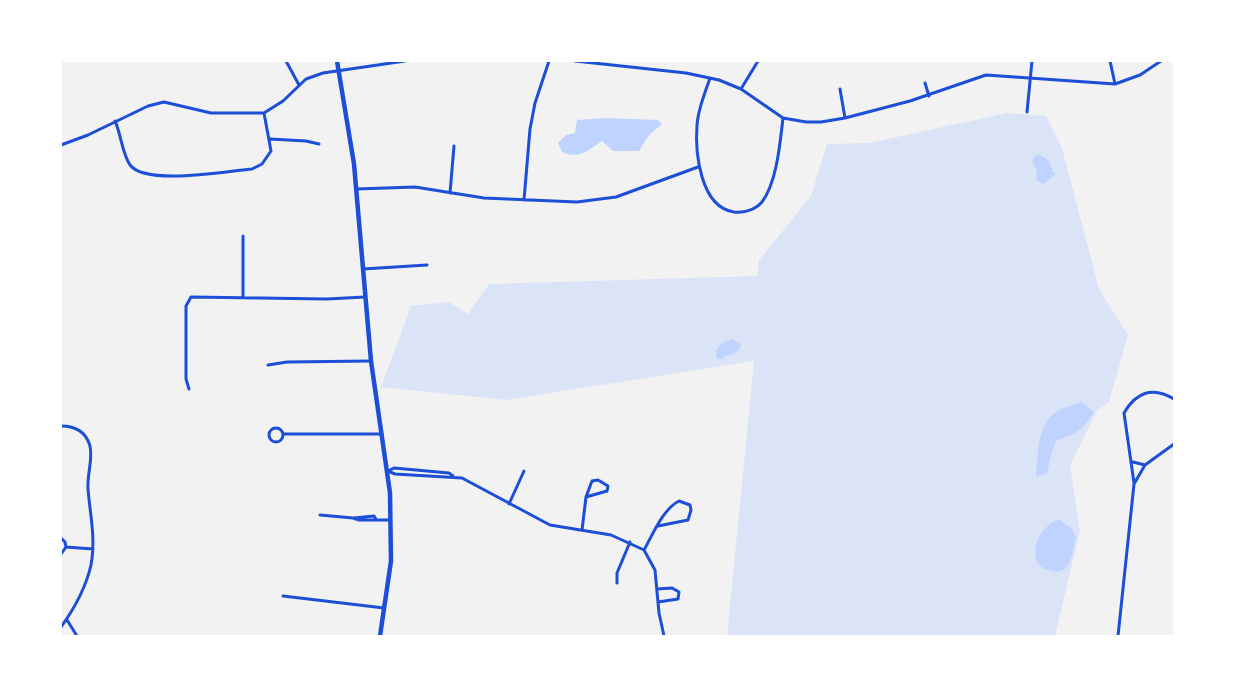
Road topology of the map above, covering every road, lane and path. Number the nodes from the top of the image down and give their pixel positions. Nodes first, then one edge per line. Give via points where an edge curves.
1 (286, 61) edge
2 (337, 61) edge
3 (405, 61) edge
4 (549, 61) edge
5 (575, 61) edge
6 (758, 61) edge
7 (1032, 61) edge
8 (1110, 61) edge
9 (1161, 61) edge
10 (338, 70) junction
11 (710, 78) junction
12 (1032, 78) junction
13 (925, 83) dead end
14 (1115, 84) junction
15 (300, 85) junction
16 (840, 88) dead end
17 (741, 89) junction
18 (929, 96) junction
19 (1027, 112) dead end
20 (264, 113) junction
21 (783, 118) junction
22 (845, 118) junction
23 (115, 121) junction
24 (270, 139) junction
25 (319, 144) dead end
26 (61, 145) edge
27 (454, 146) dead end
28 (698, 167) junction
29 (356, 188) junction
30 (450, 193) junction
31 (524, 200) junction
32 (243, 236) dead end
33 (427, 265) dead end
34 (363, 269) junction
35 (243, 297) junction
36 (365, 297) junction
37 (371, 360) junction
38 (268, 365) dead end
39 (189, 389) dead end
40 (1174, 399) edge
41 (61, 426) edge
42 (283, 434) junction
43 (382, 434) junction
44 (1174, 444) edge
45 (1132, 462) junction
46 (1145, 465) junction
47 (388, 471) junction
48 (524, 471) dead end
49 (1134, 484) junction
50 (586, 497) junction
51 (508, 504) junction
52 (320, 515) dead end
53 (392, 520) junction
54 (658, 526) junction
55 (582, 530) junction
56 (61, 538) edge
57 (630, 542) junction
58 (66, 547) junction
59 (93, 549) junction
60 (644, 550) junction
61 (61, 554) edge
62 (617, 583) dead end
63 (657, 589) junction
64 (283, 596) dead end
65 (658, 602) junction
66 (385, 608) junction
67 (66, 620) junction
68 (61, 627) edge
69 (77, 636) edge
70 (380, 636) edge
71 (664, 636) edge
72 (1118, 636) edge

1 - 15 street
2 - 10 main road
3 - 10 street
4 - 31 street via 530,129
5 - 11 street
6 - 17 street
7 - 12 street
8 - 14 street
9 - 14 street via 1140,75
10 - 15 street via 306,79
10 - 29 main road
11 - 17 street
11 - 28 street via 697,125
12 - 14 street
12 - 18 street via 986,75
12 - 19 street
13 - 18 street
15 - 20 street
16 - 22 street
17 - 21 street
18 - 22 street
20 - 23 street via 211,113 164,102
20 - 24 street
21 - 22 street via 821,122
21 - 28 street via 778,158 768,190 756,207 735,212 720,206 711,198
23 - 24 street via 129,164 150,176 252,168 262,164 271,151
23 - 26 street
24 - 25 street
27 - 30 street
28 - 31 street via 616,197 577,202
29 - 30 street via 415,188
29 - 34 main road
30 - 31 street
32 - 35 street
33 - 34 street
34 - 36 main road
35 - 36 street
35 - 39 street via 191,297 186,306 186,379
36 - 37 main road
37 - 38 street
37 - 43 main road
40 - 45 street via 1154,391 1137,396 1130,404 1124,417
41 - 59 street via 70,426 81,432 90,446 88,489
42 - 42 street via 272,429 269,437 278,442
42 - 43 street
43 - 47 main road
44 - 46 street
45 - 46 street
45 - 49 street
46 - 49 street
47 - 51 street via 394,468 449,473
47 - 53 main road
48 - 51 street
49 - 72 street
50 - 50 street via 592,481 598,480 608,486 602,494
50 - 55 street
51 - 55 street via 550,525
52 - 53 street via 374,516
53 - 66 main road
54 - 54 street via 672,504 679,500 690,505 688,520
54 - 60 street
55 - 57 street
56 - 58 street
57 - 60 street
57 - 62 street via 617,572
58 - 59 street
58 - 61 street
59 - 67 street via 86,580
60 - 63 street via 655,570
63 - 65 street
63 - 65 street via 672,588 679,592 678,599 674,601
64 - 66 street
65 - 71 street
66 - 70 main road
67 - 68 street
67 - 69 street

